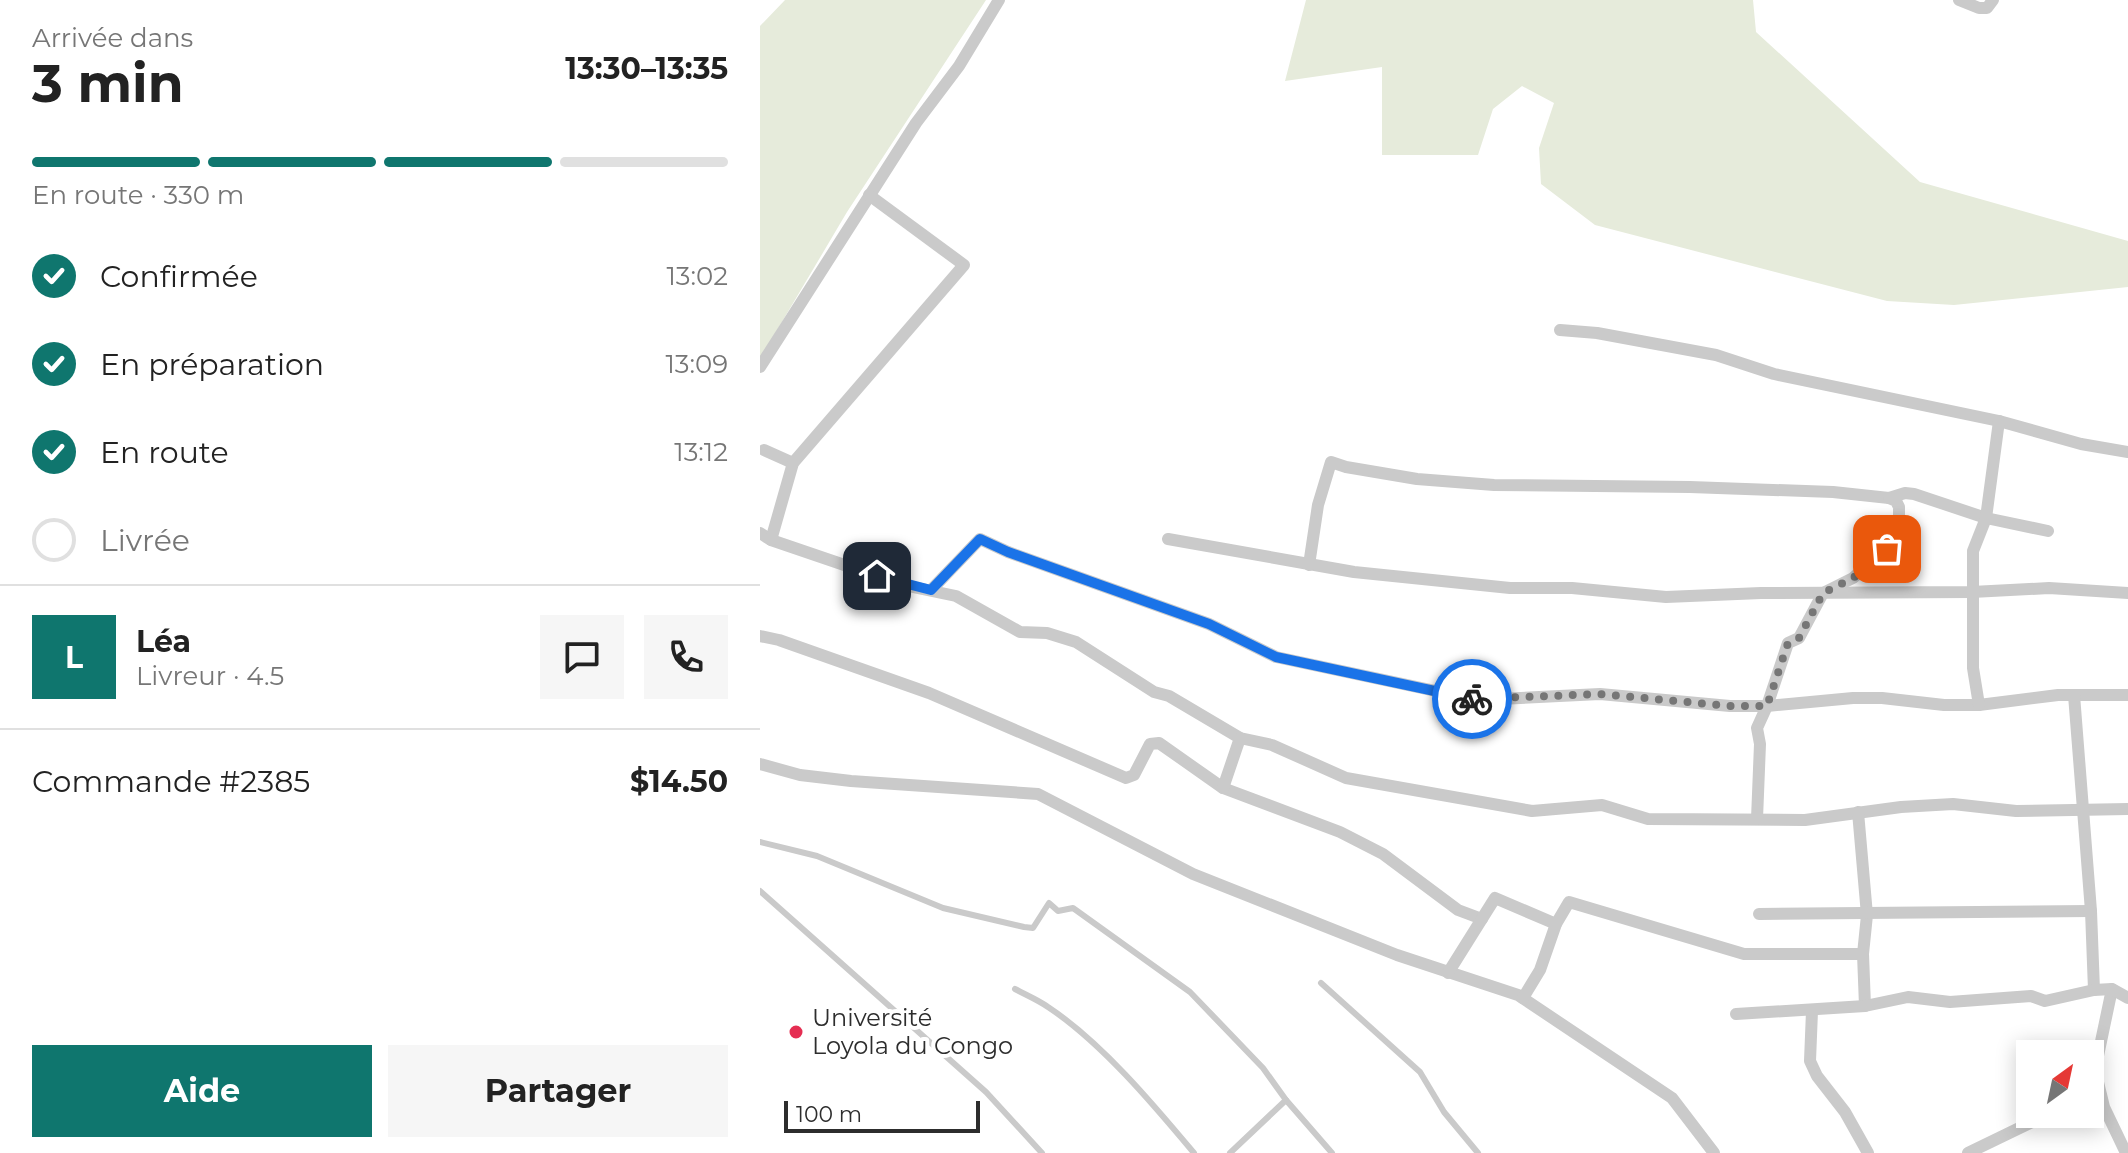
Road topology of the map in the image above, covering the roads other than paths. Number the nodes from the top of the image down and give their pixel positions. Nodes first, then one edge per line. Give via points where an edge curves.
1 (999, 0) edge
2 (1959, 0) edge
3 (1993, 0) edge
4 (869, 195) junction
5 (1560, 330) dead end
6 (760, 367) edge
7 (1999, 421) junction
8 (761, 452) edge
9 (2128, 452) edge
10 (793, 463) junction
11 (1889, 498) junction
12 (1986, 518) junction
13 (2048, 531) dead end
14 (766, 536) edge
15 (1168, 539) dead end
16 (1309, 565) junction
17 (931, 590) junction
18 (1972, 592) junction
19 (1823, 593) junction
20 (2128, 593) edge
21 (760, 636) edge
22 (2074, 695) junction
23 (2128, 695) edge
24 (1979, 705) junction
25 (1767, 706) junction
26 (1240, 738) junction
27 (760, 764) edge
28 (1223, 788) junction
29 (2128, 809) edge
30 (1858, 812) junction
31 (2084, 812) junction
32 (1757, 819) junction
33 (760, 842) edge
34 (760, 891) edge
35 (2091, 911) junction
36 (1759, 914) dead end
37 (1867, 915) junction
38 (1482, 919) junction
39 (1556, 924) junction
40 (1863, 954) junction
41 (1448, 973) junction
42 (1321, 983) dead end
43 (1015, 989) dead end
44 (2112, 989) junction
45 (2094, 990) junction
46 (1523, 998) junction
47 (2128, 998) edge
48 (1865, 1006) junction
49 (1812, 1011) junction
50 (1736, 1014) dead end
51 (2101, 1040) edge
52 (1286, 1100) junction
53 (2104, 1107) edge
54 (2020, 1128) edge
55 (1866, 1149) edge
56 (1042, 1153) edge
57 (1194, 1153) edge
58 (1230, 1153) edge
59 (1332, 1153) edge
60 (1478, 1153) edge
61 (1714, 1153) edge
62 (1851, 1153) edge
63 (1968, 1153) edge
64 (2126, 1153) edge

1 - 4 street
2 - 3 street via 1987,8
4 - 6 street
4 - 10 street via 964,265
5 - 7 street via 1716,355 1774,374
7 - 9 street
7 - 12 street
8 - 10 street
10 - 14 street
11 - 12 street via 1914,494
11 - 16 street via 1690,487 1478,484 1417,479 1331,462
11 - 19 street via 1899,507 1892,544 1853,578
12 - 13 street
12 - 18 street via 1973,551
14 - 17 street
15 - 16 street
16 - 19 street via 1510,588 1666,597
17 - 25 street via 980,539 1209,624 1276,657 1478,700 1600,694
17 - 26 street via 965,600 1020,632 1047,633 1080,644
18 - 19 street
18 - 20 street via 2049,588
18 - 24 street
19 - 25 street via 1799,638 1788,643
21 - 28 street via 929,693 1126,778 1134,775 1150,744 1159,743
22 - 23 street
22 - 24 street
22 - 31 street
24 - 25 street via 1853,698
25 - 32 street via 1757,728
26 - 28 street
26 - 32 street via 1272,745 1346,778 1532,811 1597,805 1648,819
27 - 41 street via 851,781 1038,794 1193,874
28 - 38 street via 1351,837 1388,857 1458,910
29 - 31 street
30 - 31 street via 1953,804
30 - 32 street via 1805,820
30 - 37 street
31 - 35 street
33 - 52 lane via 817,856 943,908 1024,927 1033,928 1049,903 1058,911 1073,908 1190,992 1263,1068
34 - 56 lane via 986,1092
35 - 37 street
35 - 45 street
36 - 37 street
37 - 40 street
38 - 39 street via 1495,898
38 - 41 street
39 - 40 street via 1566,904 1573,902 1744,954
39 - 46 street via 1540,970
40 - 48 street
41 - 46 street
42 - 60 lane via 1420,1072
43 - 57 lane via 1048,1007 1098,1049
44 - 45 street
44 - 47 street
44 - 51 street
45 - 48 street via 2045,1001 2031,996 1950,1002 1908,997
46 - 61 street via 1672,1098
48 - 49 street
49 - 50 street
49 - 55 street via 1810,1061
52 - 58 lane
52 - 59 lane
53 - 64 street
54 - 63 street
55 - 62 street

